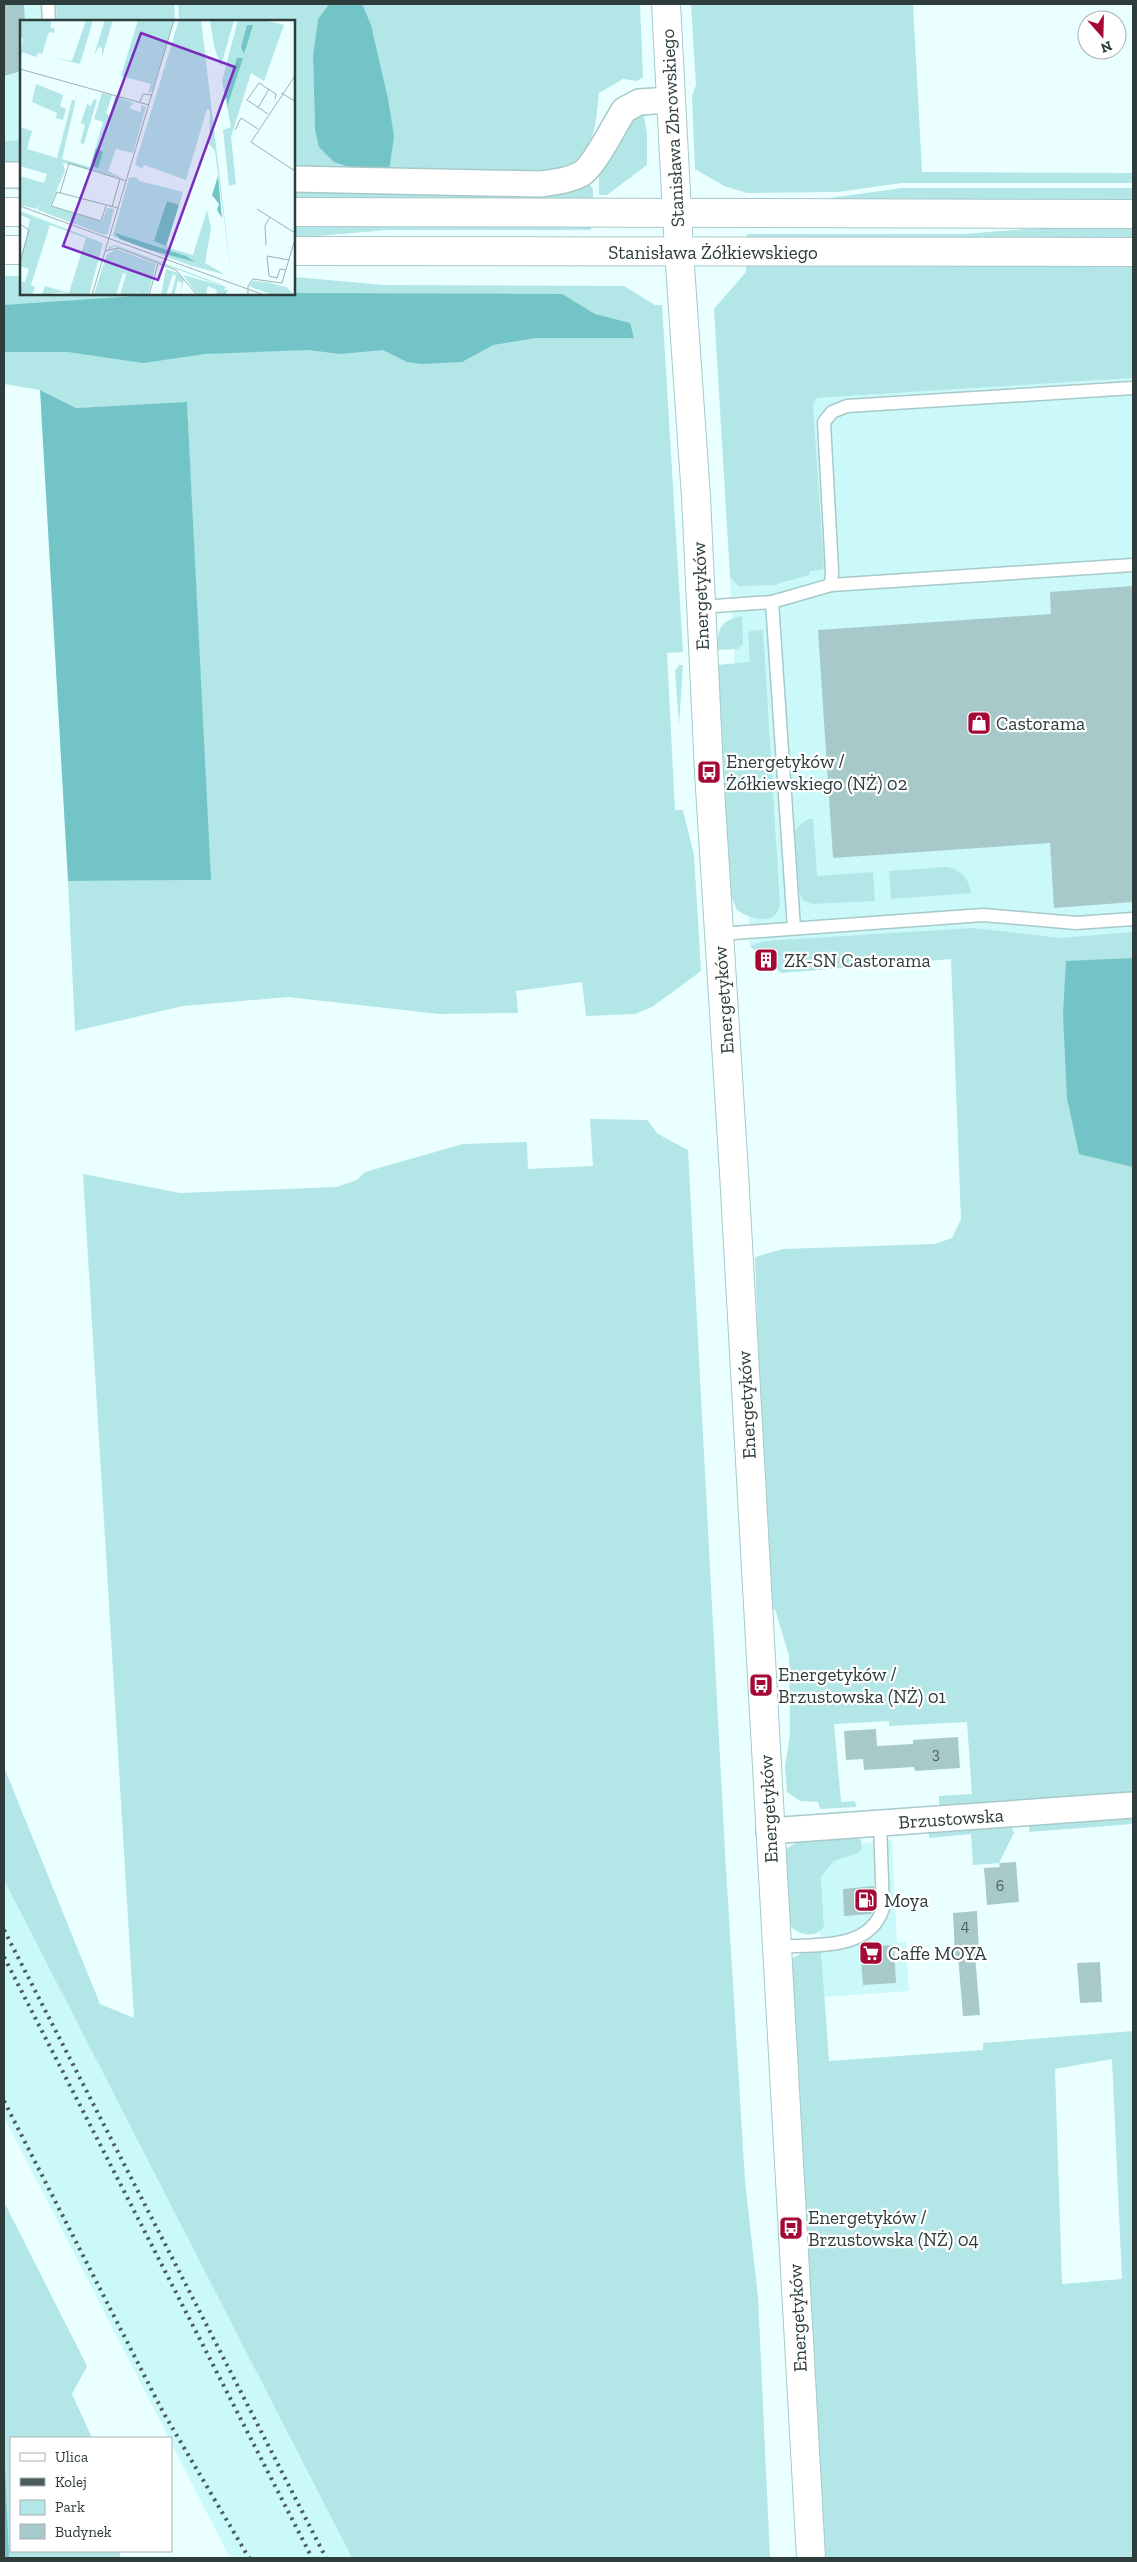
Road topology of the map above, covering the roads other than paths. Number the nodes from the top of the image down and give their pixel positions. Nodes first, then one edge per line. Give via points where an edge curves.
1 (48, 4) edge
2 (666, 4) edge
3 (49, 20) edge
4 (670, 100) junction
5 (4, 175) edge
6 (20, 175) edge
7 (295, 179) edge
8 (4, 212) edge
9 (20, 212) edge
10 (295, 212) edge
11 (677, 213) junction
12 (1133, 214) edge
13 (4, 250) edge
14 (20, 250) edge
15 (295, 251) edge
16 (679, 251) junction
17 (1133, 252) edge
18 (1133, 388) edge
19 (1133, 565) edge
20 (830, 585) junction
21 (772, 602) junction
22 (701, 607) junction
23 (1133, 919) edge
24 (794, 928) junction
25 (718, 934) junction
26 (1133, 1805) edge
27 (880, 1824) junction
28 (769, 1831) junction
29 (776, 1947) junction
30 (811, 2558) edge

1 - 3 lane
2 - 4 main road, Stanisława Zbrowskiego
4 - 7 street via 631,104 624,110 591,165 569,180 539,184
4 - 11 main road, Stanisława Zbrowskiego
5 - 6 street
8 - 9 main road
10 - 11 main road, Stanisława Żółkiewskiego
11 - 12 main road, Stanisława Żółkiewskiego
11 - 16 main road, Stanisława Zbrowskiego
13 - 14 main road
15 - 16 main road, Stanisława Żółkiewskiego
16 - 17 main road, Stanisława Żółkiewskiego
16 - 22 main road, Energetyków
18 - 20 lane via 846,406 832,412 824,422 832,571
19 - 20 lane
20 - 21 lane
21 - 22 lane
21 - 24 lane
22 - 25 main road, Energetyków
23 - 24 lane via 1076,924 983,915
24 - 25 lane
25 - 28 main road, Energetyków
26 - 27 street, Brzustowska
27 - 28 street, Brzustowska
27 - 29 lane via 883,1908 873,1927 864,1934 841,1942
28 - 29 main road, Energetyków
29 - 30 main road, Energetyków

